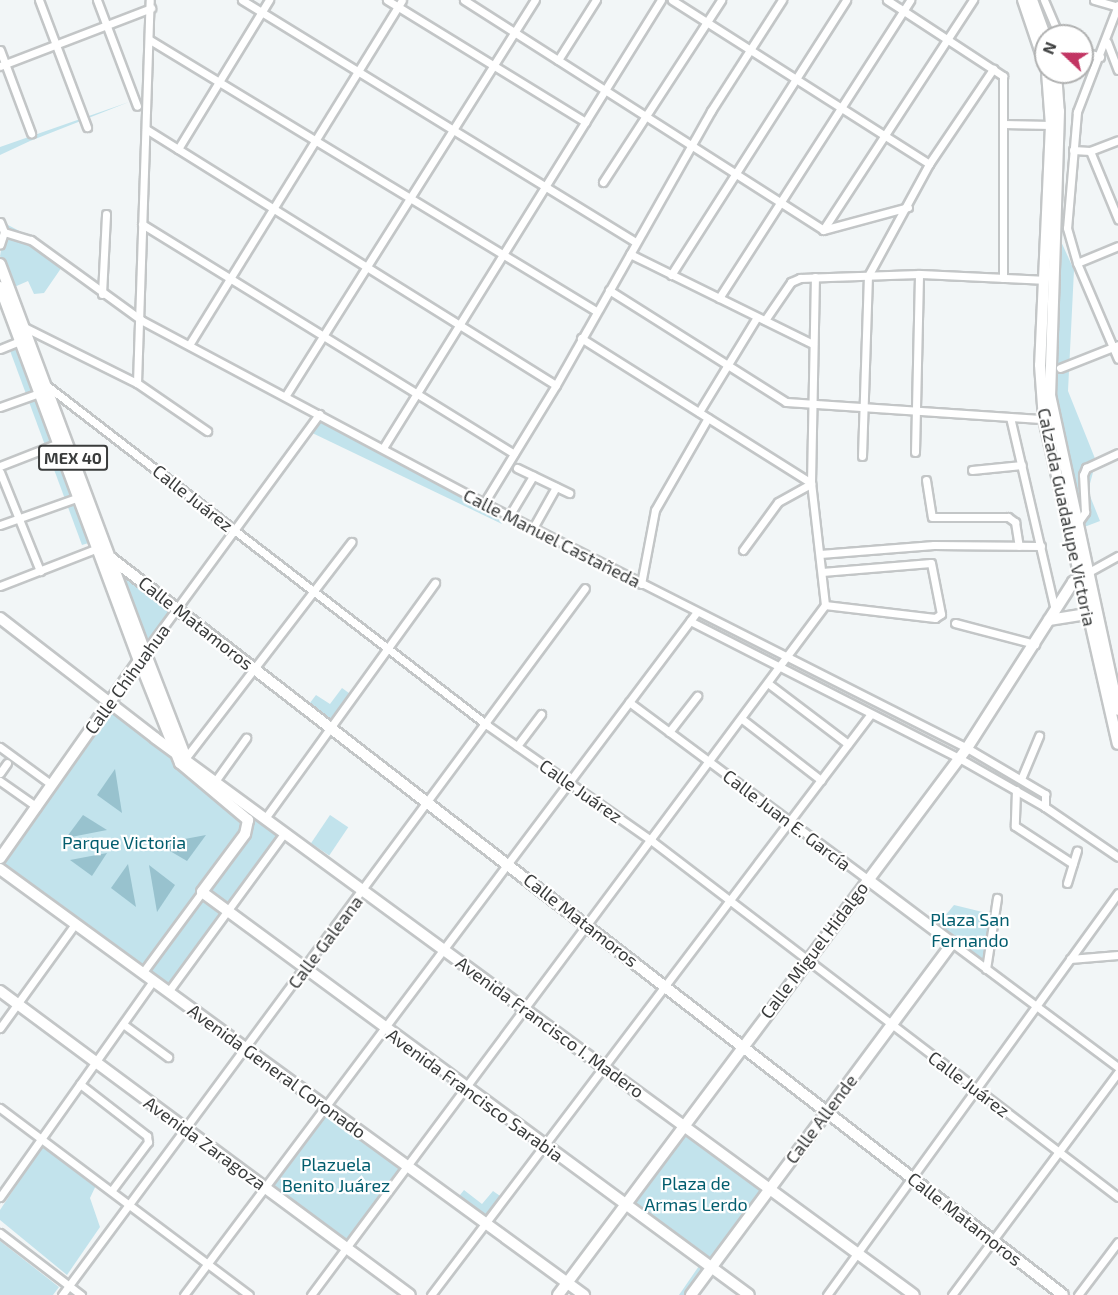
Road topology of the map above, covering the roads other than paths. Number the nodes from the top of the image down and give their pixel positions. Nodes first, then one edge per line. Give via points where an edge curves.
1 (39, 0) edge
2 (97, 0) edge
3 (242, 0) edge
4 (268, 0) edge
5 (387, 0) edge
6 (535, 0) edge
7 (596, 0) edge
8 (661, 0) edge
9 (672, 0) edge
10 (721, 0) edge
11 (782, 0) edge
12 (846, 0) edge
13 (887, 0) edge
14 (910, 0) edge
15 (973, 0) edge
16 (1023, 0) edge
17 (1032, 0) edge
18 (1044, 0) edge
19 (1094, 0) edge
20 (466, 1) edge
21 (400, 3) edge
22 (151, 4) edge
23 (1118, 6) edge
24 (903, 10) junction
25 (261, 12) junction
26 (707, 22) junction
27 (1041, 24) edge
28 (1054, 24) edge
29 (106, 25) junction
30 (514, 32) junction
31 (1034, 33) edge
32 (948, 39) junction
33 (150, 40) junction
34 (1107, 42) junction
35 (56, 44) junction
36 (0, 50) edge
37 (750, 50) junction
38 (1094, 55) edge
39 (1100, 57) junction
40 (558, 60) junction
41 (2, 65) edge
42 (494, 66) junction
43 (993, 69) junction
44 (1118, 70) edge
45 (358, 71) junction
46 (796, 79) junction
47 (219, 81) junction
48 (1047, 84) edge
49 (1056, 84) edge
50 (605, 90) junction
51 (137, 106) dead end
52 (841, 108) junction
53 (645, 116) junction
54 (585, 122) junction
55 (1003, 124) junction
56 (1051, 125) junction
57 (87, 127) dead end
58 (146, 129) junction
59 (453, 130) junction
60 (31, 133) dead end
61 (885, 136) junction
62 (315, 140) junction
63 (1118, 140) edge
64 (691, 145) junction
65 (178, 149) junction
66 (1073, 150) junction
67 (1090, 151) junction
68 (929, 164) junction
69 (735, 174) junction
70 (603, 182) dead end
71 (546, 186) junction
72 (410, 198) junction
73 (781, 202) junction
74 (908, 207) junction
75 (273, 208) junction
76 (106, 214) dead end
77 (1118, 219) edge
78 (0, 222) edge
79 (142, 224) junction
80 (823, 230) junction
81 (4, 232) junction
82 (636, 242) junction
83 (0, 244) edge
84 (1118, 246) edge
85 (503, 254) junction
86 (630, 254) junction
87 (1077, 263) junction
88 (0, 264) edge
89 (367, 266) junction
90 (919, 274) junction
91 (670, 275) junction
92 (868, 276) junction
93 (815, 277) junction
94 (231, 278) junction
95 (1004, 278) junction
96 (1044, 280) junction
97 (0, 287) edge
98 (609, 290) junction
99 (102, 294) junction
100 (719, 298) junction
101 (596, 311) junction
102 (757, 316) junction
103 (141, 320) junction
104 (765, 320) junction
105 (460, 324) junction
106 (24, 327) junction
107 (324, 334) junction
108 (581, 338) junction
109 (20, 341) junction
110 (813, 344) junction
111 (189, 345) junction
112 (1115, 346) edge
113 (0, 349) edge
114 (1118, 359) edge
115 (727, 366) junction
116 (1060, 368) dead end
117 (137, 383) junction
118 (556, 385) junction
119 (42, 389) junction
120 (417, 393) junction
121 (286, 395) junction
122 (812, 406) junction
123 (0, 407) edge
124 (863, 409) junction
125 (699, 412) junction
126 (917, 412) junction
127 (320, 414) junction
128 (1010, 417) junction
129 (708, 418) junction
130 (1044, 419) junction
131 (207, 430) dead end
132 (59, 443) junction
133 (383, 447) junction
134 (915, 452) dead end
135 (1118, 453) edge
136 (514, 454) junction
137 (862, 456) dead end
138 (1022, 465) junction
139 (0, 466) edge
140 (517, 468) dead end
141 (972, 470) dead end
142 (0, 472) edge
143 (533, 476) junction
144 (926, 480) dead end
145 (811, 484) junction
146 (556, 487) junction
147 (569, 493) dead end
148 (79, 496) junction
149 (484, 503) junction
150 (509, 516) junction
151 (19, 518) junction
152 (0, 525) edge
153 (1076, 525) junction
154 (533, 528) junction
155 (234, 530) junction
156 (351, 542) dead end
157 (1019, 546) junction
158 (1041, 546) junction
159 (98, 548) junction
160 (743, 550) dead end
161 (820, 554) junction
162 (110, 556) junction
163 (1118, 556) edge
164 (1082, 570) junction
165 (40, 571) junction
166 (822, 572) junction
167 (435, 583) dead end
168 (641, 584) junction
169 (0, 586) edge
170 (585, 588) dead end
171 (313, 591) junction
172 (825, 605) junction
173 (178, 608) junction
174 (696, 613) junction
175 (1087, 614) junction
176 (1052, 615) junction
177 (0, 618) edge
178 (690, 621) junction
179 (955, 623) dead end
180 (130, 632) junction
181 (1035, 644) junction
182 (387, 649) junction
183 (142, 656) junction
184 (788, 658) junction
185 (781, 668) junction
186 (254, 669) junction
187 (128, 675) junction
188 (769, 684) junction
189 (697, 696) dead end
190 (629, 702) junction
191 (109, 703) junction
192 (1118, 710) edge
193 (541, 714) dead end
194 (870, 715) junction
195 (742, 719) junction
196 (487, 725) junction
197 (331, 728) junction
198 (669, 732) junction
199 (1039, 736) dead end
200 (246, 738) dead end
201 (848, 744) junction
202 (1118, 744) edge
203 (516, 746) junction
204 (0, 747) edge
205 (172, 748) junction
206 (966, 748) junction
207 (958, 758) junction
208 (183, 760) junction
209 (7, 763) dead end
210 (710, 763) junction
211 (0, 773) edge
212 (1020, 779) junction
213 (216, 780) junction
214 (821, 780) junction
215 (0, 781) edge
216 (569, 782) junction
217 (52, 785) junction
218 (1016, 790) junction
219 (428, 803) junction
220 (37, 807) junction
221 (1044, 807) junction
222 (266, 817) junction
223 (789, 822) junction
224 (286, 831) junction
225 (652, 841) junction
226 (1077, 851) dead end
227 (1118, 857) edge
228 (0, 858) edge
229 (508, 864) junction
230 (1073, 864) junction
231 (0, 869) edge
232 (867, 879) junction
233 (1067, 883) dead end
234 (364, 889) junction
235 (202, 892) junction
236 (1118, 892) edge
237 (997, 898) dead end
238 (730, 900) junction
239 (227, 910) junction
240 (75, 924) junction
241 (588, 925) junction
242 (952, 943) junction
243 (444, 948) junction
244 (1118, 955) edge
245 (807, 959) junction
246 (1070, 959) junction
247 (305, 968) junction
248 (986, 969) junction
249 (143, 972) junction
250 (153, 981) junction
251 (665, 985) junction
252 (0, 991) edge
253 (168, 992) junction
254 (17, 1004) junction
255 (1036, 1006) junction
256 (526, 1008) junction
257 (123, 1024) junction
258 (892, 1024) junction
259 (0, 1028) edge
260 (385, 1028) junction
261 (742, 1045) junction
262 (246, 1049) junction
263 (168, 1057) dead end
264 (95, 1063) junction
265 (604, 1066) junction
266 (1118, 1070) edge
267 (80, 1084) junction
268 (466, 1088) junction
269 (976, 1089) junction
270 (326, 1106) junction
271 (0, 1108) edge
272 (827, 1111) junction
273 (683, 1124) junction
274 (185, 1129) junction
275 (41, 1140) junction
276 (544, 1146) junction
277 (1058, 1152) junction
278 (407, 1166) junction
279 (912, 1178) junction
280 (264, 1188) junction
281 (770, 1188) junction
282 (112, 1190) junction
283 (0, 1197) edge
284 (1118, 1197) edge
285 (624, 1203) junction
286 (130, 1204) junction
287 (486, 1223) junction
288 (0, 1233) edge
289 (992, 1240) junction
290 (1118, 1242) edge
291 (346, 1248) junction
292 (857, 1253) junction
293 (207, 1263) junction
294 (712, 1267) junction
295 (567, 1283) junction
296 (69, 1286) junction
297 (62, 1295) edge
298 (81, 1295) edge
299 (184, 1295) edge
300 (249, 1295) edge
301 (310, 1295) edge
302 (410, 1295) edge
303 (431, 1295) edge
304 (558, 1295) edge
305 (584, 1295) edge
306 (691, 1295) edge
307 (749, 1295) edge
308 (827, 1295) edge
309 (914, 1295) edge
310 (952, 1295) edge
311 (1063, 1295) edge
312 (1078, 1295) edge

1 - 35 street
2 - 29 street
3 - 25 street
4 - 25 street
5 - 21 street
6 - 30 street
7 - 40 street
8 - 50 street
9 - 26 street
10 - 26 street
11 - 37 street
12 - 46 street
13 - 24 street
14 - 24 street
15 - 32 street
16 - 31 main road, Calzada Guadalupe Victoria
17 - 27 main road
18 - 28 street
19 - 23 street
20 - 30 street
21 - 42 street
21 - 45 street
22 - 29 street
22 - 33 street
23 - 34 street
24 - 32 street
24 - 52 street
25 - 45 street
25 - 47 street
26 - 37 street
26 - 53 street
29 - 35 street
29 - 51 street
30 - 40 street
30 - 42 street
32 - 43 street
32 - 61 street
33 - 47 street
33 - 58 street
34 - 39 street
34 - 44 street
35 - 41 street
35 - 57 street
36 - 41 street
37 - 46 street
37 - 64 street
38 - 39 street
39 - 66 street via 1077,112
40 - 50 street
41 - 60 street
42 - 54 street
42 - 59 street
43 - 55 street via 1003,79
43 - 68 street
45 - 59 street
45 - 62 street
46 - 52 street
46 - 69 street
47 - 62 street
47 - 65 street
48 - 56 main road, Calzada Guadalupe Victoria
49 - 153 main road, Calzada Guadalupe Victoria via 1049,380
50 - 53 street
50 - 54 street
52 - 61 street
52 - 73 street
53 - 64 street
53 - 70 street
54 - 71 street
55 - 56 street
55 - 95 street
56 - 96 main road, Calzada Guadalupe Victoria
58 - 65 street
58 - 79 street
59 - 71 street
59 - 72 street
61 - 68 street
61 - 80 street
62 - 72 street
62 - 75 street
63 - 67 street
64 - 69 street
64 - 82 street
65 - 75 street
66 - 67 street
66 - 87 street via 1067,228
67 - 77 street
68 - 74 street
69 - 73 street
69 - 91 street
71 - 82 street
71 - 85 street
72 - 85 street
72 - 89 street
73 - 80 street
73 - 100 street
74 - 80 street
74 - 92 street
75 - 89 street
75 - 94 street
76 - 99 street
78 - 81 street
79 - 94 street
79 - 103 street
81 - 83 street
81 - 99 street, Calle Manuel Castañeda via 31,240
82 - 86 street
84 - 87 street
85 - 101 street
85 - 105 street
86 - 91 street
86 - 98 street
87 - 112 street
88 - 106 main road, MEX 40
89 - 105 street
89 - 107 street
90 - 92 street
90 - 95 street
90 - 126 street
91 - 100 street
92 - 93 street
92 - 124 street
93 - 104 street via 791,282
93 - 110 street
94 - 107 street
94 - 111 street
95 - 96 street
96 - 130 main road, Calzada Guadalupe Victoria via 1040,365
97 - 109 main road, MEX 40
98 - 101 street
98 - 115 street
99 - 103 street, Calle Manuel Castañeda
100 - 102 street
101 - 108 street
102 - 104 street
102 - 115 street
103 - 111 street, Calle Manuel Castañeda
103 - 117 street
104 - 110 street
105 - 118 street
105 - 120 street
106 - 117 street
106 - 119 main road, MEX 40
107 - 120 street
107 - 121 street
108 - 118 street
108 - 125 street
109 - 113 street
109 - 119 main road, MEX 40
110 - 122 street
111 - 121 street, Calle Manuel Castañeda
112 - 114 street
112 - 116 street
115 - 122 street via 786,402
115 - 125 street
117 - 131 street
118 - 136 street
119 - 123 street
119 - 132 main road, MEX 40
119 - 155 street, Calle Juárez
119 - 162 main road, MEX 40
120 - 133 street
120 - 136 street
121 - 127 street, Calle Manuel Castañeda
122 - 124 street
122 - 145 street
124 - 126 street
124 - 137 street
125 - 129 street
126 - 128 street
126 - 134 street
127 - 133 street, Calle Manuel Castañeda
127 - 155 street, Calle Chihuahua
128 - 130 street
128 - 138 street
129 - 145 street
129 - 168 street via 656,510
130 - 164 main road, Calzada Guadalupe Victoria
132 - 139 street
132 - 148 main road, MEX 40
133 - 149 street, Calle Manuel Castañeda
135 - 153 street via 1093,463 1083,475 1085,512
136 - 149 street
138 - 141 street
138 - 158 street
140 - 143 street
142 - 151 street
143 - 146 street
143 - 150 street
144 - 157 street via 932,517 1013,519
145 - 160 street via 778,502
145 - 161 street
146 - 147 street
146 - 154 street
148 - 151 street
148 - 159 main road, MEX 40
149 - 150 street, Calle Manuel Castañeda
150 - 154 street, Calle Manuel Castañeda
151 - 152 street
151 - 165 street
153 - 164 main road, Calzada Guadalupe Victoria
154 - 168 street, Calle Manuel Castañeda
155 - 171 street, Calle Juárez
155 - 173 street, Calle Chihuahua
156 - 171 street
157 - 158 street
157 - 161 street via 934,545
158 - 176 street
159 - 162 main road, Calle Matamoros
159 - 165 street
159 - 180 main road, MEX 40
161 - 166 street
162 - 173 main road, Calle Matamoros
162 - 183 main road, MEX 40
163 - 164 street
164 - 175 main road, Calzada Guadalupe Victoria
164 - 176 main road, Calle Miguel Hidalgo
164 - 192 main road, Calzada Guadalupe Victoria
165 - 169 street
166 - 172 street
166 - 172 street via 929,563 934,568 941,614 935,618
167 - 182 street
168 - 174 street, Calle Manuel Castañeda
170 - 196 street, Calle Galeana
171 - 182 street, Calle Juárez
171 - 186 street
172 - 184 street
173 - 183 street, Calle Chihuahua
173 - 186 main road, Calle Matamoros
174 - 178 street
174 - 184 street, Calle Manuel Castañeda
175 - 176 main road
175 - 202 main road, Calzada Guadalupe Victoria
176 - 181 main road, Calle Miguel Hidalgo
177 - 191 main road
178 - 185 street
178 - 190 street
179 - 181 street
180 - 183 main road, MEX 40
180 - 187 main road via 134,656
181 - 206 main road, Calle Miguel Hidalgo
182 - 196 street, Calle Juárez
182 - 197 street
183 - 187 main road, Calle Chihuahua
183 - 205 main road, MEX 40
183 - 208 main road, MEX 40
184 - 185 street
184 - 206 street, Calle Manuel Castañeda
185 - 188 street
185 - 194 street
186 - 197 main road, Calle Matamoros
186 - 208 street
187 - 191 main road, Calle Chihuahua
188 - 195 street
188 - 201 street
189 - 198 street
190 - 198 street, Calle Juan E. García
190 - 216 street
191 - 205 main road
191 - 217 main road, Calle Chihuahua
193 - 203 street
194 - 201 street
194 - 207 street
195 - 210 street
195 - 214 street
196 - 203 street, Calle Juárez
196 - 219 street, Calle Galeana
197 - 219 main road, Calle Matamoros
197 - 222 street
198 - 210 street, Calle Juan E. García
199 - 212 street
200 - 213 street
201 - 214 street
203 - 216 street, Calle Juárez
204 - 217 street
205 - 208 main road, MEX 40
206 - 207 main road, Calle Miguel Hidalgo
206 - 212 street, Calle Manuel Castañeda
207 - 218 street
207 - 232 main road, Calle Miguel Hidalgo
208 - 213 main road, Avenida Francisco I. Madero / MEX 40
208 - 235 main road, MEX 40 via 248,820 245,834
209 - 211 street
210 - 223 street, Calle Juan E. García
210 - 225 street
212 - 221 street, Calle Manuel Castañeda via 1047,795
213 - 222 main road, Avenida Francisco I. Madero / MEX 40
214 - 223 street
215 - 220 street
216 - 225 street, Calle Juárez
216 - 229 street
217 - 220 main road, Calle Chihuahua
218 - 221 street
218 - 230 street via 1015,826
219 - 229 main road, Calle Matamoros
219 - 234 street, Calle Galeana
220 - 228 main road, Calle Chihuahua
221 - 227 street
222 - 224 main road, Avenida Francisco I. Madero / MEX 40
223 - 232 street, Calle Juan E. García
223 - 238 street
224 - 234 main road, Avenida Francisco I. Madero / MEX 40
224 - 239 street
225 - 238 street, Calle Juárez
225 - 241 street
226 - 230 street
229 - 241 main road, Calle Matamoros
229 - 243 street
230 - 233 street
231 - 240 main road, Avenida General Coronado
232 - 242 main road, Calle Juan E. García
232 - 245 main road, Calle Miguel Hidalgo
234 - 243 main road, Avenida Francisco I. Madero / MEX 40
234 - 247 street, Calle Galeana
235 - 239 main road, Avenida Francisco Sarabia
235 - 249 street
236 - 246 street
237 - 248 street
238 - 245 street, Calle Juárez
238 - 251 street
239 - 247 main road, Avenida Francisco Sarabia
239 - 253 street
240 - 249 main road, Avenida General Coronado
240 - 254 street
241 - 251 main road, Calle Matamoros
241 - 256 street
242 - 248 street, Calle Juan E. García
242 - 258 main road, Calle Allende
243 - 256 main road, Avenida Francisco I. Madero / MEX 40
243 - 260 street
244 - 246 street
245 - 258 street, Calle Juárez
245 - 261 main road, Calle Miguel Hidalgo
246 - 255 street
247 - 260 main road, Avenida Francisco Sarabia
247 - 262 street, Calle Galeana
248 - 255 street, Calle Juan E. García
249 - 250 main road, Avenida General Coronado
250 - 253 main road, Avenida General Coronado
250 - 257 street
251 - 261 main road, Calle Matamoros
251 - 265 street
252 - 254 main road, Avenida Zaragoza
253 - 262 main road, Avenida General Coronado
254 - 259 street
254 - 264 main road, Avenida Zaragoza
255 - 266 street, Calle Juan E. García
255 - 269 street
256 - 265 main road, Avenida Francisco I. Madero / MEX 40
256 - 268 street
257 - 263 street
257 - 264 street
258 - 269 street, Calle Juárez
258 - 272 main road, Calle Allende
260 - 268 main road, Avenida Francisco Sarabia
260 - 270 street
261 - 272 main road, Calle Matamoros
261 - 273 main road, Calle Miguel Hidalgo
262 - 270 main road, Avenida General Coronado
262 - 274 street, Calle Galeana
264 - 267 street
264 - 274 main road, Avenida Zaragoza
265 - 273 main road, Avenida Francisco I. Madero / MEX 40
265 - 276 street
266 - 277 street
267 - 275 street
267 - 282 street via 147,1136 148,1142
268 - 276 main road, Avenida Francisco Sarabia
268 - 278 street
269 - 277 street, Calle Juárez
269 - 279 street
270 - 278 main road, Avenida General Coronado
270 - 280 street
271 - 275 street
272 - 279 main road, Calle Matamoros
272 - 281 main road, Calle Allende
273 - 281 main road, Avenida Francisco I. Madero
273 - 285 main road, Calle Miguel Hidalgo
274 - 280 main road, Avenida Zaragoza
274 - 286 street, Calle Galeana
275 - 282 street
275 - 283 street
276 - 285 main road, Avenida Francisco Sarabia
276 - 287 street
277 - 284 street, Calle Juárez
277 - 289 street
278 - 287 main road, Avenida General Coronado
278 - 291 street
279 - 289 main road, Calle Matamoros
279 - 292 street
280 - 291 main road, Avenida Zaragoza
280 - 293 street
281 - 292 main road, Avenida Francisco I. Madero
281 - 294 main road, Calle Allende
282 - 286 street
285 - 294 main road, Avenida Francisco Sarabia
285 - 295 main road, Calle Miguel Hidalgo
286 - 293 street
286 - 296 street, Calle Galeana
287 - 295 main road, Avenida General Coronado
287 - 303 street
288 - 296 street
289 - 310 street
289 - 311 main road, Calle Matamoros
290 - 312 street
291 - 301 street
291 - 302 main road, Avenida Zaragoza
292 - 308 street
292 - 309 main road, Avenida Francisco I. Madero
293 - 299 street
293 - 300 street
294 - 306 main road, Calle Allende
294 - 307 main road, Avenida Francisco Sarabia
295 - 304 main road, Calle Miguel Hidalgo
295 - 305 main road, Avenida General Coronado
296 - 297 street, Calle Galeana
296 - 298 street

